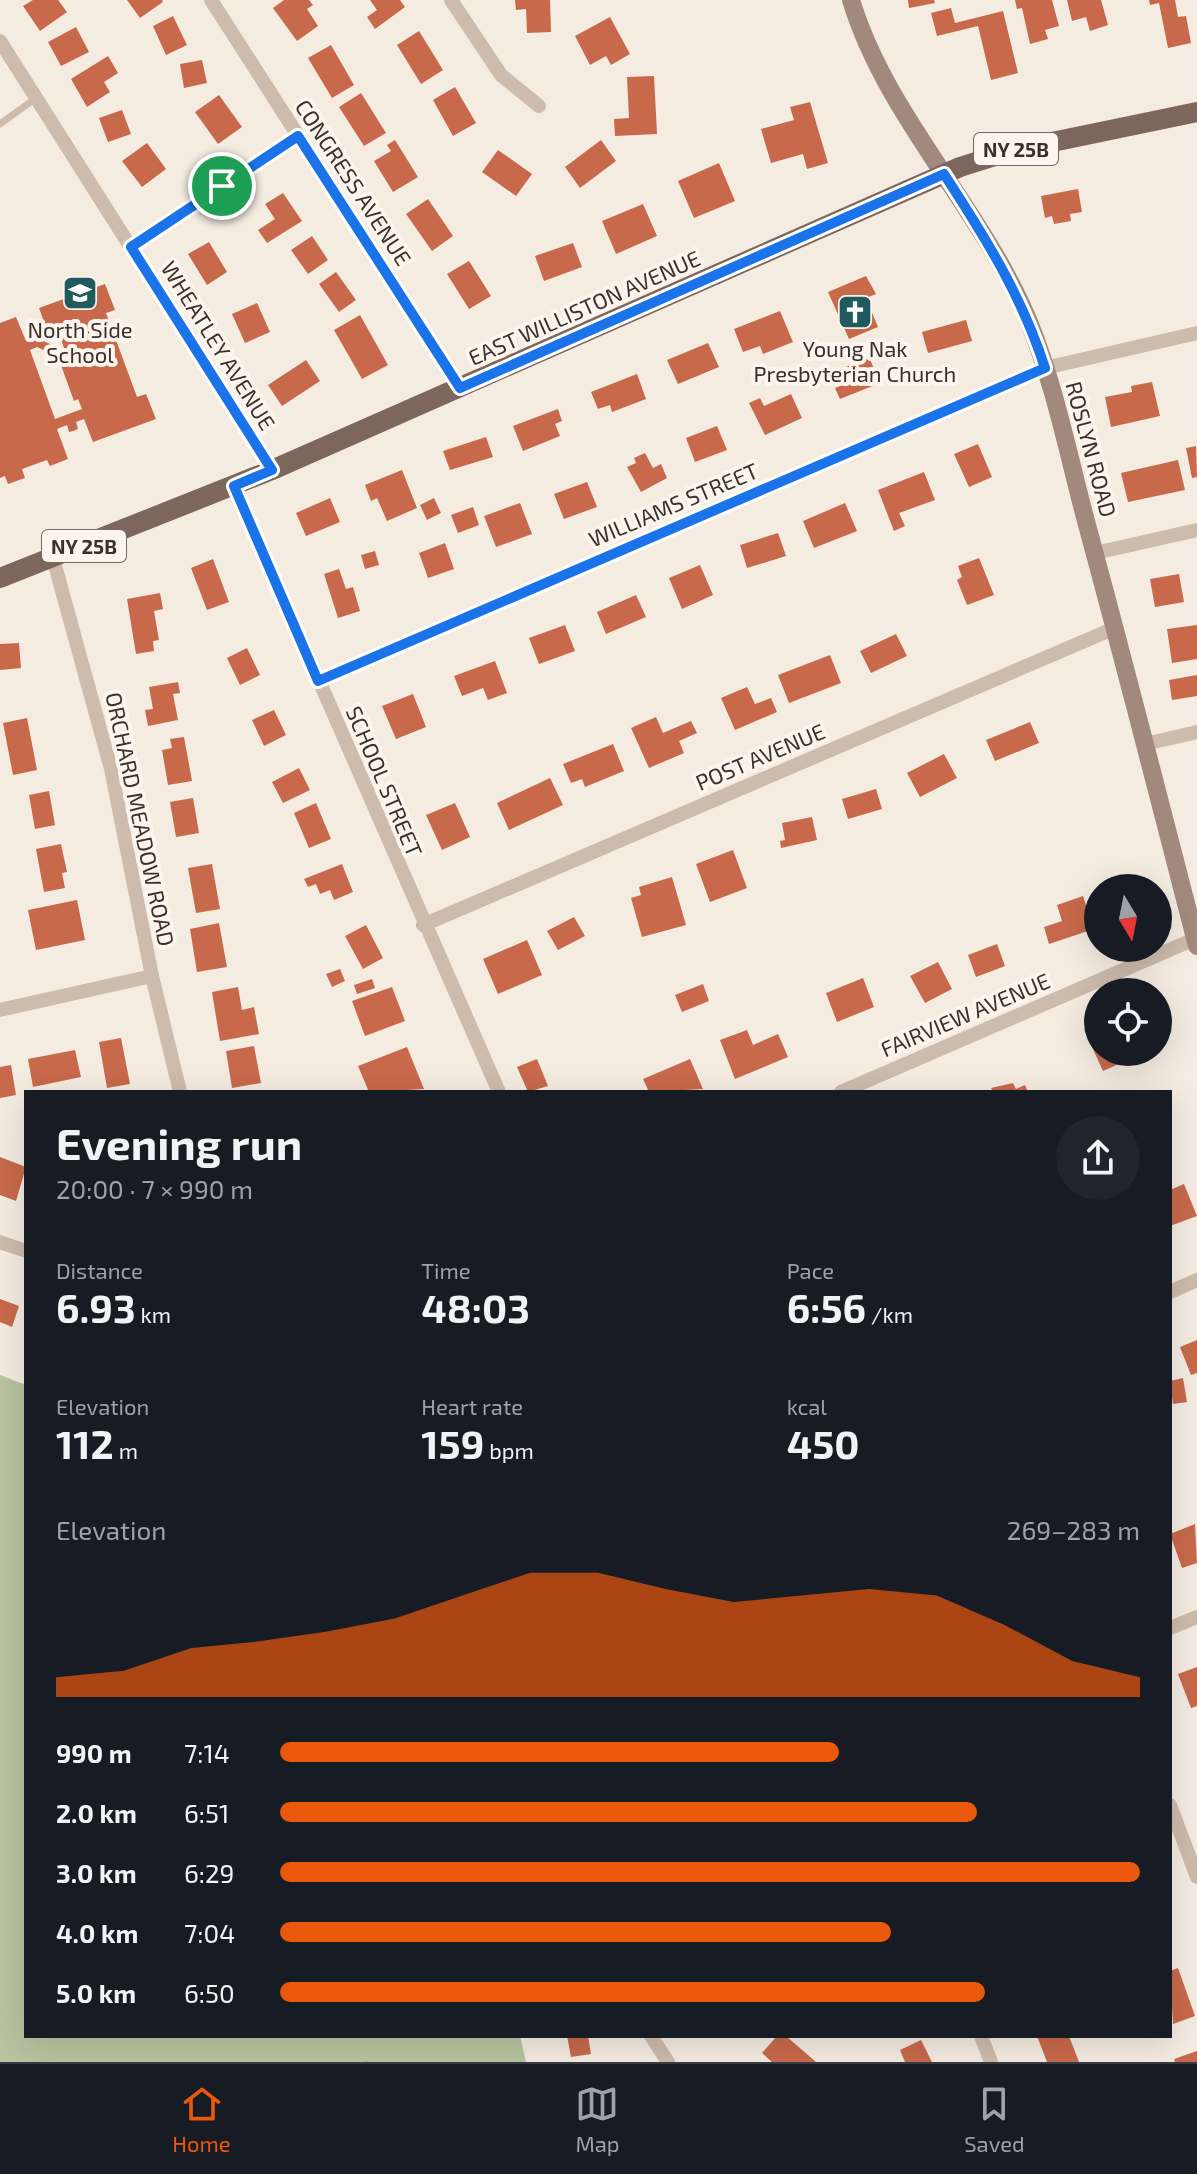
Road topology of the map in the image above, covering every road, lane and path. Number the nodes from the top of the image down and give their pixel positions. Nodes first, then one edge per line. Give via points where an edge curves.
1 (211, 0) edge
2 (451, 0) edge
3 (851, 0) edge
4 (0, 41) edge
5 (36, 98) junction
6 (539, 106) dead end
7 (1197, 112) edge
8 (0, 124) edge
9 (298, 136) junction
10 (944, 174) junction
11 (131, 247) junction
12 (1197, 333) edge
13 (1045, 368) junction
14 (460, 388) junction
15 (272, 470) junction
16 (234, 486) junction
17 (1197, 530) edge
18 (1095, 553) junction
19 (53, 558) junction
20 (0, 578) edge
21 (1115, 628) junction
22 (318, 681) junction
23 (1197, 732) edge
24 (1145, 744) junction
25 (423, 925) junction
26 (1196, 941) edge
27 (152, 976) junction
28 (0, 1010) edge
29 (180, 1090) edge
30 (498, 1090) edge
31 (846, 1090) edge
32 (0, 1242) edge
33 (24, 1250) edge
34 (1197, 1280) edge
35 (1172, 1291) edge
36 (1197, 1617) edge
37 (1172, 1627) edge
38 (1172, 1810) edge
39 (1197, 1877) edge
40 (652, 2038) edge
41 (982, 2038) edge
42 (668, 2062) edge
43 (991, 2062) edge

1 - 9 street, CONGRESS AVENUE
2 - 6 street via 501,75
3 - 10 main road, ROSLYN ROAD via 882,71
4 - 5 street, WHEATLEY AVENUE
5 - 8 lane
5 - 11 street, WHEATLEY AVENUE
7 - 10 main road, EAST WILLISTON AVENUE / NY 25B via 1005,152
9 - 11 street
9 - 14 street, CONGRESS AVENUE
10 - 13 main road, ROSLYN ROAD via 1002,265
10 - 14 main road, EAST WILLISTON AVENUE / NY 25B
11 - 15 street, WHEATLEY AVENUE
12 - 13 street, WILLIAMS STREET
13 - 18 main road, ROSLYN ROAD
13 - 22 street, WILLIAMS STREET
14 - 15 main road, EAST WILLISTON AVENUE / NY 25B
15 - 16 main road, EAST WILLISTON AVENUE / NY 25B
16 - 19 main road, EAST WILLISTON AVENUE / NY 25B
16 - 22 street, SCHOOL STREET
17 - 18 street
18 - 21 main road, ROSLYN ROAD
19 - 20 main road, EAST WILLISTON AVENUE / NY 25B
19 - 27 street, ORCHARD MEADOW ROAD via 111,769
21 - 24 main road, ROSLYN ROAD
21 - 25 street, POST AVENUE
22 - 25 street, SCHOOL STREET
23 - 24 street
24 - 26 main road, ROSLYN ROAD
25 - 30 street, SCHOOL STREET
26 - 31 street, FAIRVIEW AVENUE
27 - 28 street
27 - 29 street, ORCHARD MEADOW ROAD
32 - 33 street
34 - 35 street
36 - 37 street
38 - 39 street
40 - 42 street
41 - 43 street

